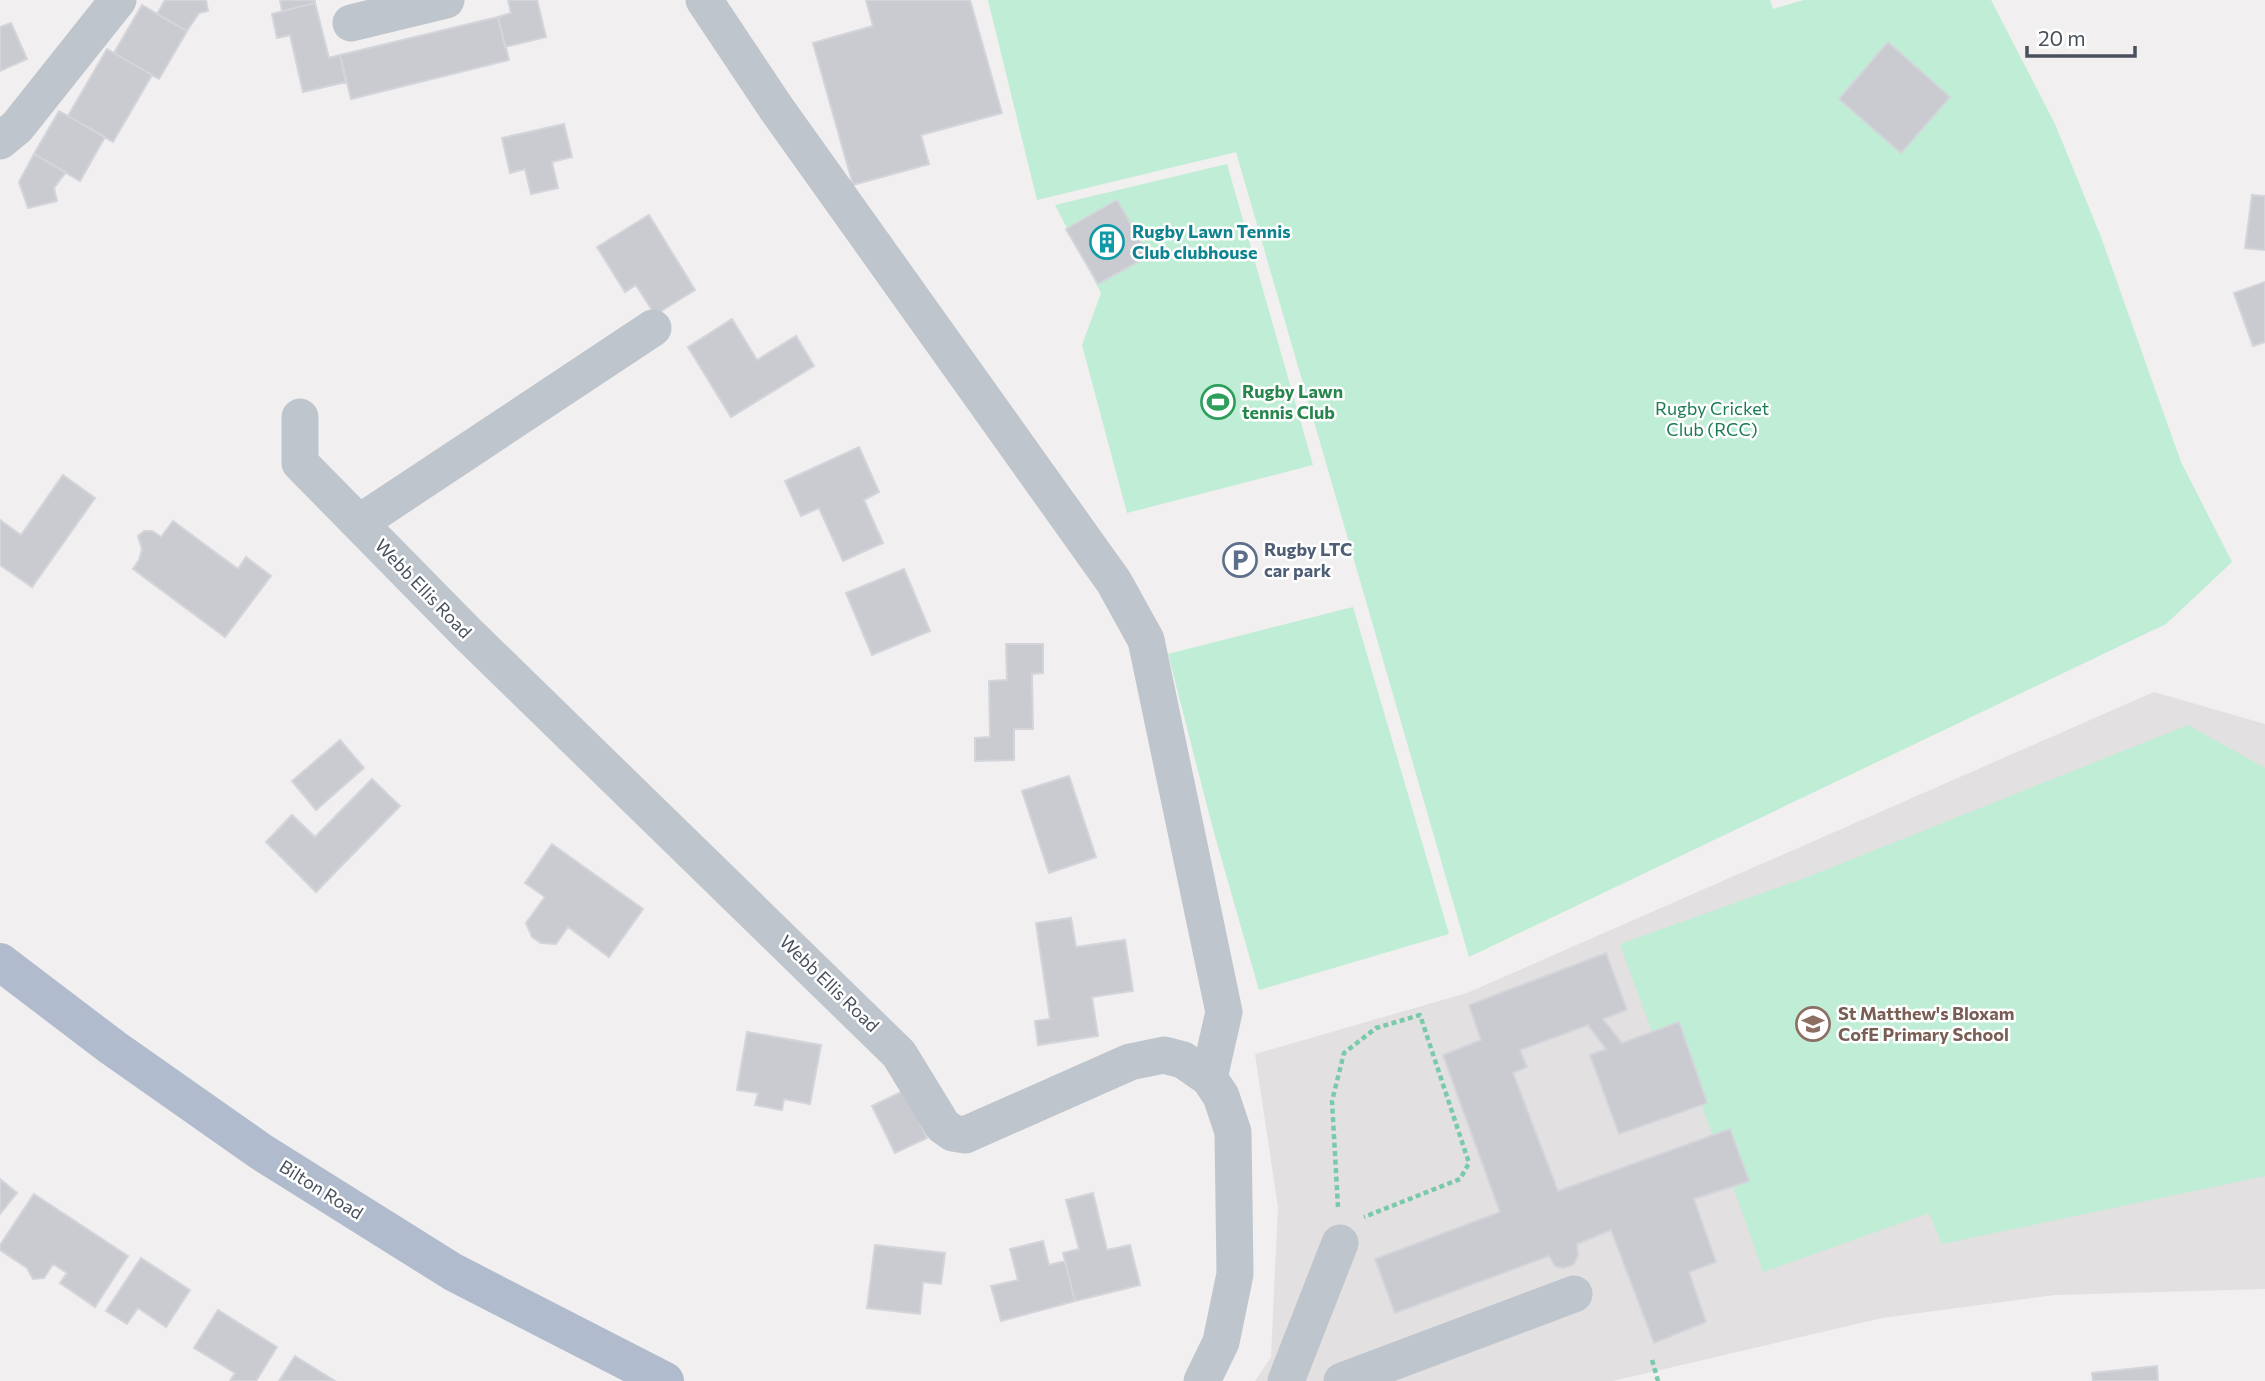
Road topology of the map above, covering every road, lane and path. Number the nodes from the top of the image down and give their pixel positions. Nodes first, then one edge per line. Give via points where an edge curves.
1 (118, 0) edge
2 (446, 0) edge
3 (704, 0) edge
4 (351, 23) dead end
5 (0, 141) edge
6 (653, 328) dead end
7 (300, 417) dead end
8 (359, 523) junction
9 (0, 962) edge
10 (1209, 1078) junction
11 (1340, 1235) junction
12 (1574, 1294) dead end
13 (1652, 1360) dead end
14 (665, 1381) edge
15 (1202, 1381) edge
16 (1286, 1381) edge
17 (1342, 1381) edge
18 (1658, 1381) edge

1 - 5 street via 17,127
2 - 4 street
3 - 10 street via 1114,582 1146,640 1224,1012
6 - 8 street
7 - 8 street, Webb Ellis Road via 300,463
8 - 10 street, Webb Ellis Road via 900,1054 943,1126 953,1133 965,1135 1130,1062 1164,1055 1183,1060
9 - 14 main road, Bilton Road via 271,1158 453,1272
10 - 15 street, Webb Ellis Road via 1221,1096 1233,1132 1235,1274 1221,1342
11 - 11 path via 1332,1101 1344,1053 1376,1028 1420,1015 1469,1163 1460,1179
11 - 16 street
12 - 17 street
13 - 18 path

